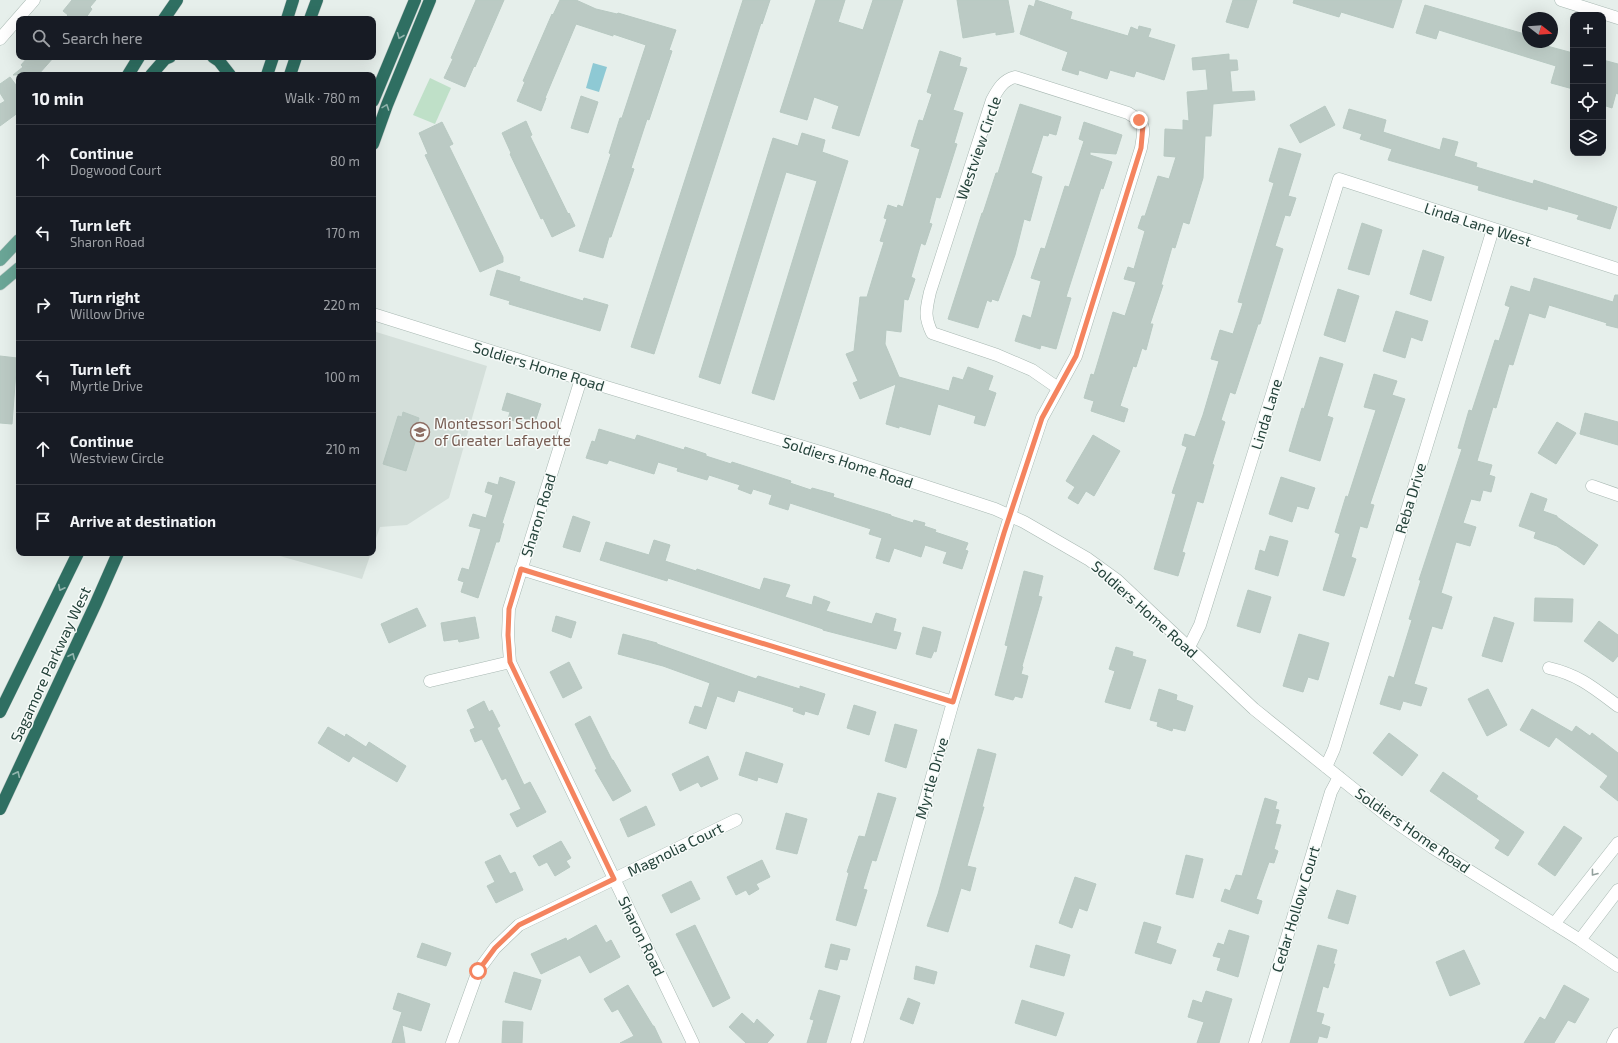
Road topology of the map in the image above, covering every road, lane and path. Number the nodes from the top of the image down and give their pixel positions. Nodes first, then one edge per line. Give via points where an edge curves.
1 (34, 0) edge
2 (177, 0) edge
3 (293, 0) edge
4 (316, 0) edge
5 (415, 0) edge
6 (430, 0) edge
7 (1561, 0) edge
8 (20, 16) edge
9 (166, 16) edge
10 (288, 16) edge
11 (311, 16) edge
12 (1618, 18) edge
13 (16, 21) edge
14 (0, 39) edge
15 (137, 60) edge
16 (164, 60) edge
17 (219, 60) edge
18 (272, 60) edge
19 (295, 60) edge
20 (130, 72) edge
21 (154, 72) edge
22 (228, 72) edge
23 (268, 72) edge
24 (291, 72) edge
25 (376, 94) edge
26 (376, 136) edge
27 (1339, 179) joint
28 (1493, 229) junction
29 (16, 243) edge
30 (0, 260) edge
31 (1618, 269) edge
32 (16, 271) edge
33 (0, 284) edge
34 (376, 315) edge
35 (581, 379) junction
36 (1058, 388) junction
37 (1592, 486) dead end
38 (1618, 495) edge
39 (1010, 515) junction
40 (77, 556) edge
41 (117, 556) edge
42 (521, 569) junction
43 (1189, 648) junction
44 (510, 662) junction
45 (1549, 668) dead end
46 (430, 681) dead end
47 (953, 702) junction
48 (1618, 706) edge
49 (0, 712) edge
50 (1326, 766) junction
51 (1339, 777) junction
52 (0, 809) edge
53 (736, 820) dead end
54 (1618, 843) edge
55 (614, 879) junction
56 (1618, 890) edge
57 (1554, 924) junction
58 (1580, 940) junction
59 (1618, 966) edge
60 (1618, 1034) edge
61 (452, 1043) edge
62 (693, 1043) edge
63 (857, 1043) edge
64 (1255, 1043) edge
65 (1613, 1043) edge

1 - 8 street
2 - 9 highway
3 - 10 highway
4 - 11 highway
5 -> 25 highway
26 -> 6 highway
7 - 12 street
13 - 14 street
15 - 20 highway
16 - 21 highway
17 - 22 highway
18 - 23 highway
19 - 24 highway
27 - 28 street, Linda Lane West
27 - 43 street, Linda Lane via 1200,625
28 - 31 street, Linda Lane West
28 - 50 street, Reba Drive via 1334,749
29 - 30 main road
32 - 33 main road
34 - 35 street, Soldiers Home Road
35 - 39 street, Soldiers Home Road via 827,454
35 - 42 street, Sharon Road
36 - 36 street, Westview Circle via 1076,356 1141,148 1143,125 1128,113 1015,77 1008,79 999,87 992,100 930,292 926,309 927,321 932,333 1032,370
36 - 39 street, Westview Circle via 1042,418
37 - 38 street
39 - 43 street, Soldiers Home Road via 1088,558 1117,580
39 - 47 street, Myrtle Drive
40 -> 49 highway, Sagamore Parkway West
52 -> 41 highway, Sagamore Parkway West
42 - 44 street, Sharon Road via 509,609
42 - 47 street
43 - 50 street, Soldiers Home Road via 1254,709
44 - 46 street
44 - 55 street, Sharon Road
45 - 48 street via 1566,672 1587,682
47 - 63 street, Myrtle Drive
50 - 51 street, Soldiers Home Road
51 - 57 street, Soldiers Home Road via 1433,848
51 - 64 street, Cedar Hollow Court via 1330,796
53 - 55 street, Magnolia Court
54 -> 57 street
55 - 61 street, Magnolia Court via 519,925 495,948 478,971
55 - 62 street, Sharon Road
56 - 58 street
57 - 58 street, Soldiers Home Road
58 - 59 street, Soldiers Home Road
60 - 65 street

